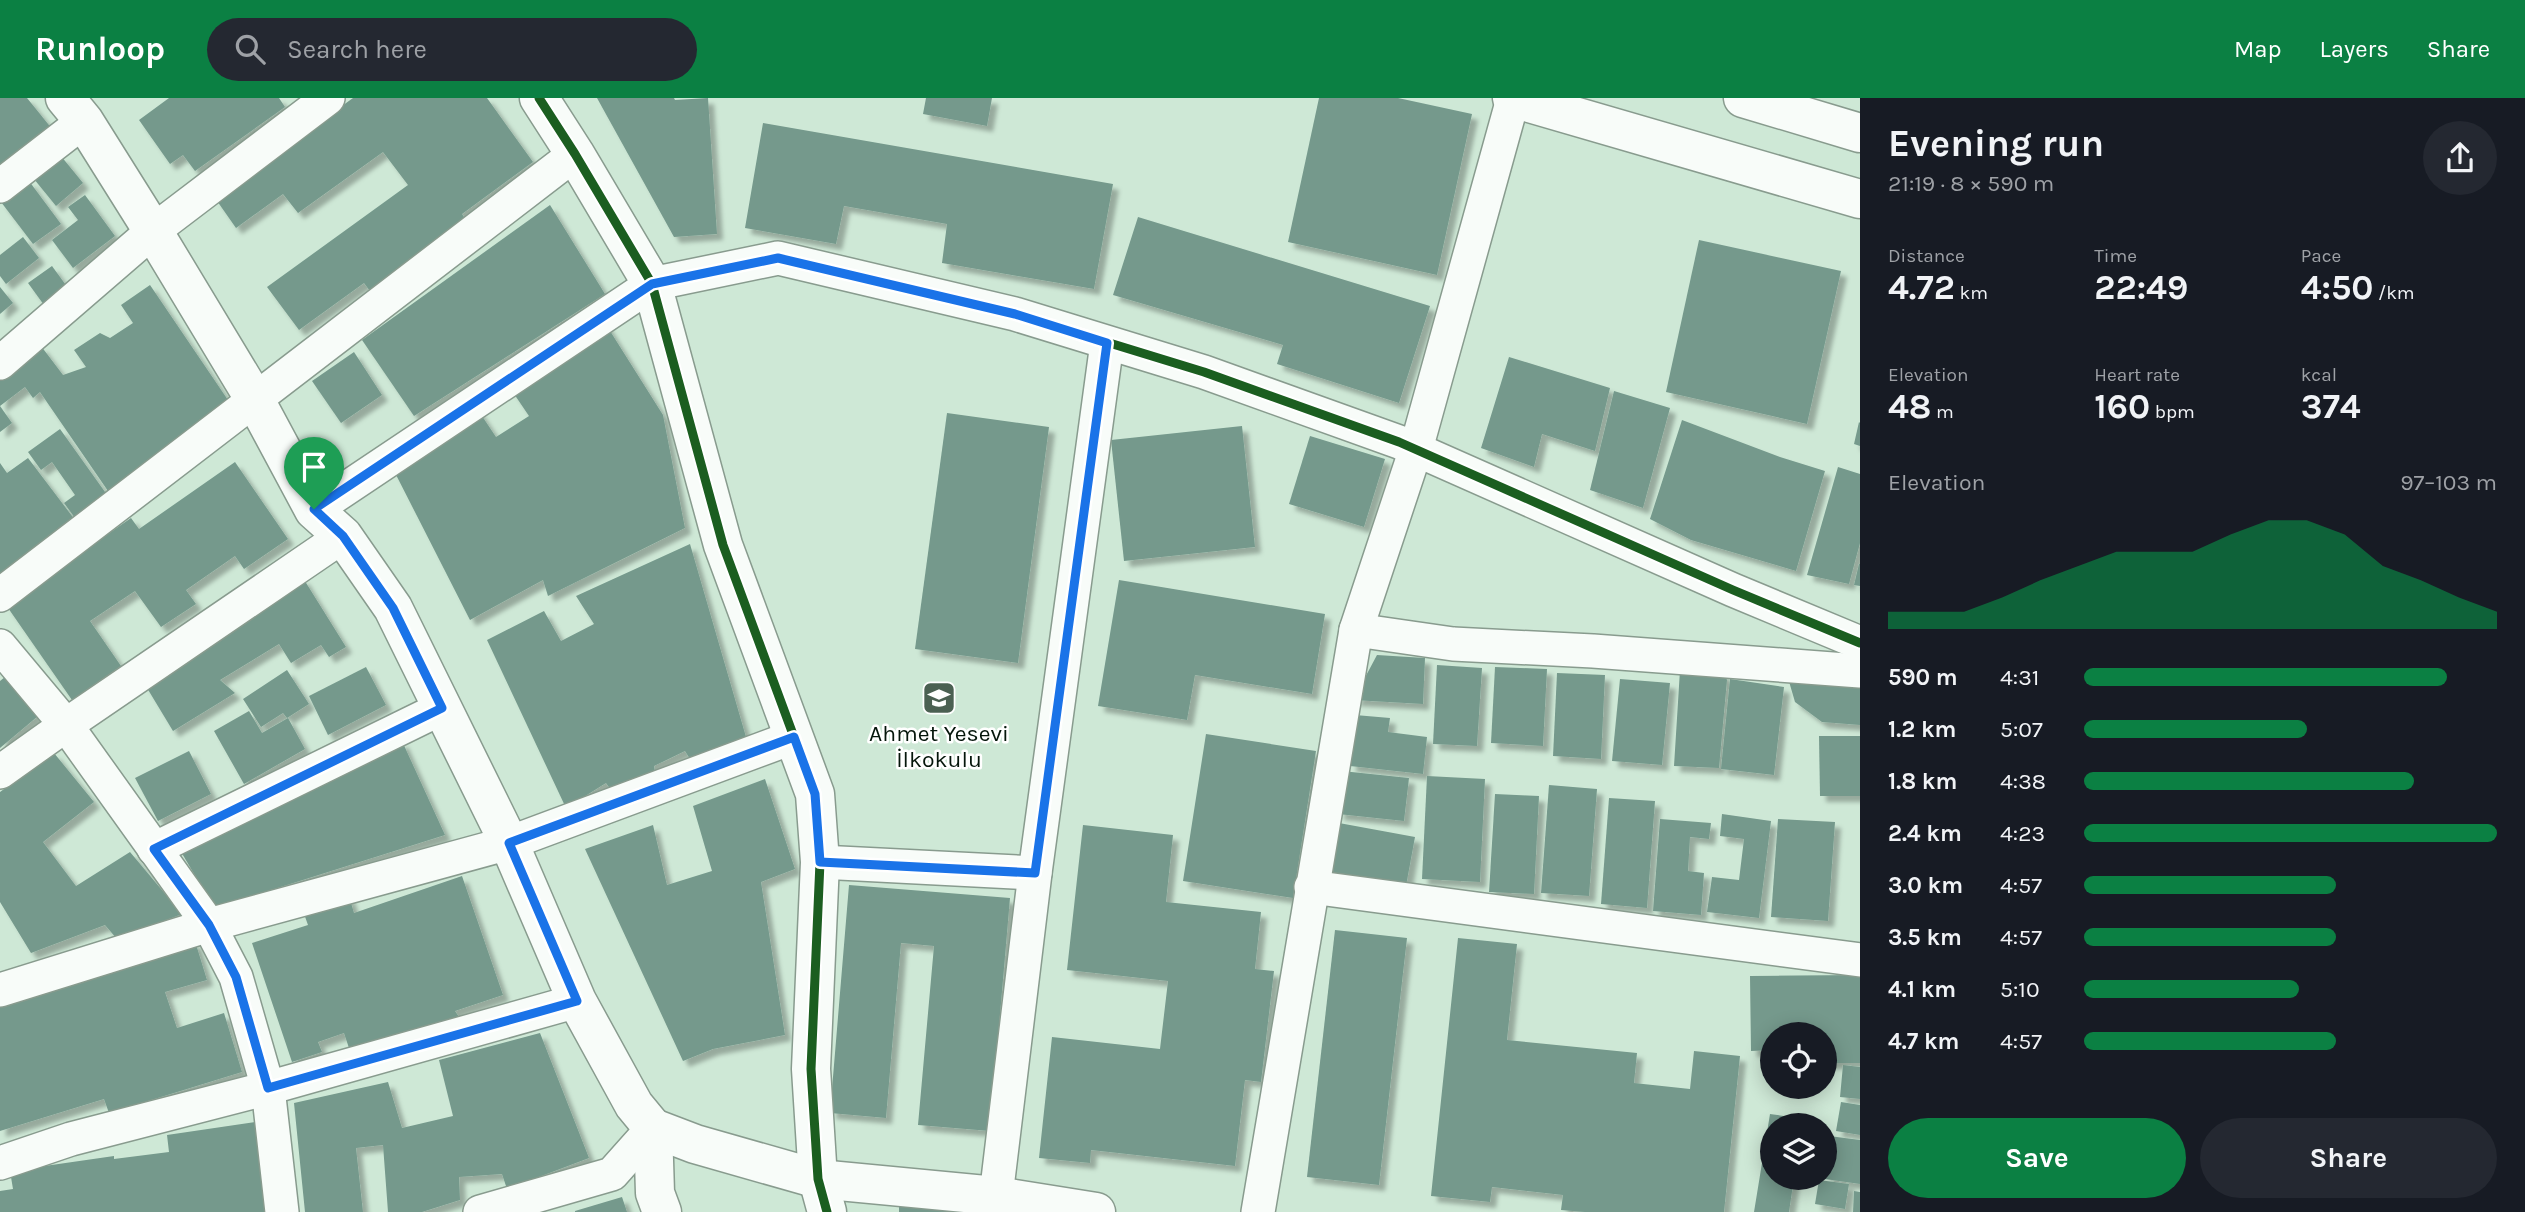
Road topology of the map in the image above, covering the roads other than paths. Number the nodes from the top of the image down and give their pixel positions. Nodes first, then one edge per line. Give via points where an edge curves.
1 (328, 98) edge
2 (538, 98) edge
3 (1512, 98) edge
4 (1743, 98) edge
5 (75, 109) edge
6 (1860, 133) edge
7 (575, 153) junction
8 (0, 186) edge
9 (1860, 198) edge
10 (153, 230) junction
11 (652, 284) junction
12 (1107, 343) junction
13 (0, 363) edge
14 (255, 400) junction
15 (1416, 449) junction
16 (314, 509) junction
17 (343, 536) junction
18 (0, 595) edge
19 (1356, 630) junction
20 (1860, 643) edge
21 (0, 646) edge
22 (1860, 671) edge
23 (442, 708) junction
24 (66, 725) junction
25 (794, 737) junction
26 (0, 772) edge
27 (509, 843) junction
28 (154, 849) junction
29 (820, 862) junction
30 (1035, 873) junction
31 (1311, 887) junction
32 (209, 925) junction
33 (1860, 960) edge
34 (0, 990) edge
35 (577, 1001) junction
36 (268, 1088) junction
37 (653, 1128) junction
38 (0, 1163) edge
39 (996, 1196) junction
40 (817, 1201) edge
41 (282, 1212) edge
42 (480, 1212) edge
43 (662, 1212) edge
44 (1096, 1212) edge
45 (1258, 1212) edge

1 - 10 street
2 - 7 main road
3 - 9 main road
3 - 15 street
4 - 6 main road
5 - 8 street
5 - 10 main road
7 - 11 main road
7 - 14 street
10 - 13 street
10 - 14 main road
11 - 12 street via 778,258 1015,314
11 - 16 street
11 - 25 main road via 723,545
12 - 15 street via 1204,372
12 - 30 street
14 - 16 main road
14 - 18 street
15 - 19 street
15 - 20 street
16 - 17 main road
17 - 23 main road via 393,608
17 - 24 street
19 - 22 street via 1453,644
19 - 31 street
21 - 24 street
23 - 27 main road
23 - 28 street
24 - 26 street
24 - 28 street
25 - 27 street
25 - 29 main road via 815,794
27 - 32 street
27 - 35 main road
28 - 32 street
29 - 30 street
29 - 40 main road via 811,1069
30 - 39 street
31 - 33 street
31 - 45 street
32 - 34 street
32 - 36 street via 236,977
35 - 36 street
35 - 37 main road via 634,1105
36 - 38 street via 71,1139
36 - 41 street
37 - 40 main road
37 - 42 street via 612,1174
37 - 43 main road via 655,1193
39 - 40 main road
39 - 44 main road

